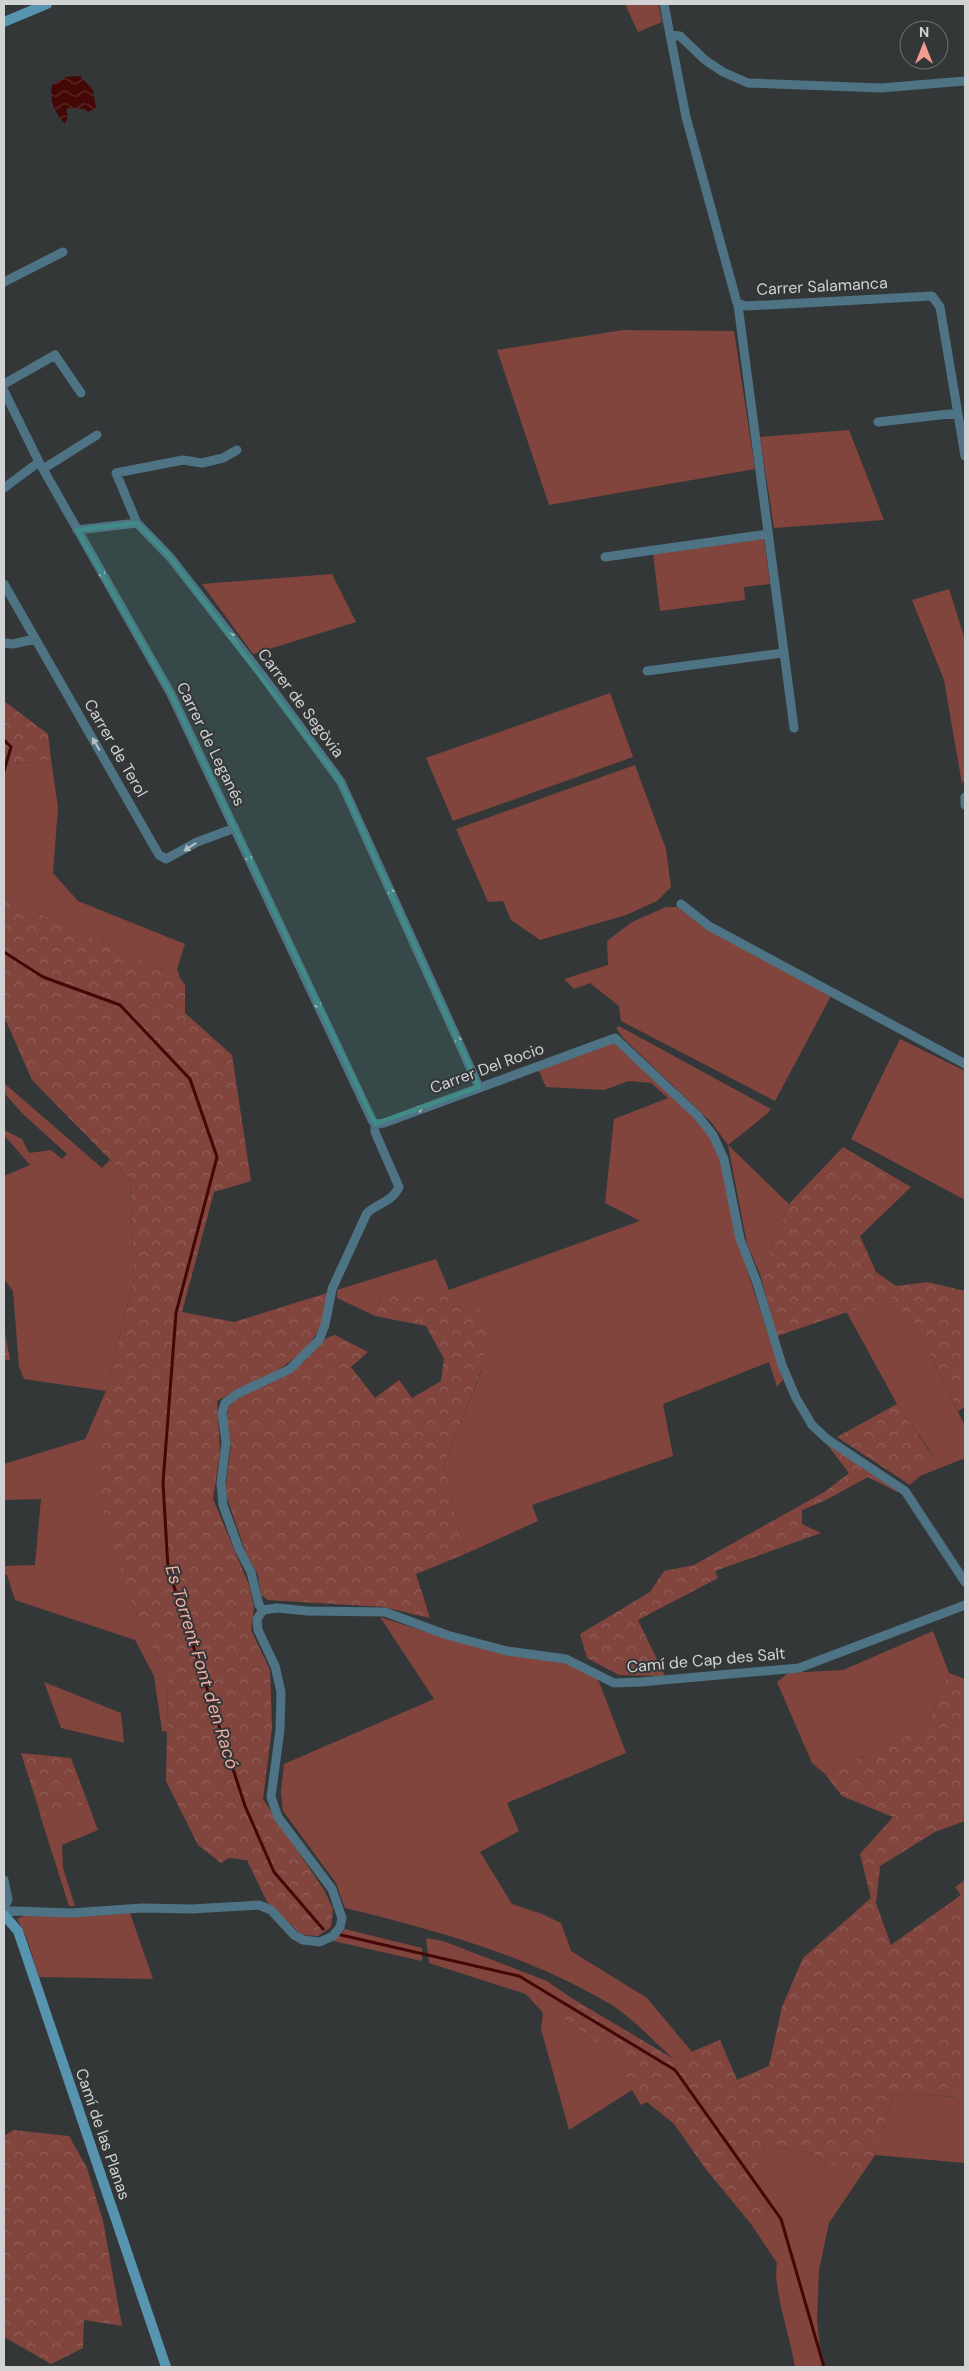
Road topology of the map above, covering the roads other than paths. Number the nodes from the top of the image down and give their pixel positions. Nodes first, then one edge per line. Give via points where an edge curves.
1 (47, 4) edge
2 (664, 4) edge
3 (4, 22) edge
4 (671, 34) junction
5 (965, 81) edge
6 (63, 252) dead end
7 (4, 282) edge
8 (738, 305) junction
9 (4, 384) edge
10 (4, 390) edge
11 (81, 394) dead end
12 (958, 413) junction
13 (878, 422) dead end
14 (98, 435) dead end
15 (237, 450) dead end
16 (965, 456) edge
17 (41, 466) junction
18 (4, 488) edge
19 (137, 523) junction
20 (77, 530) junction
21 (767, 534) junction
22 (605, 556) dead end
23 (4, 584) edge
24 (36, 639) junction
25 (4, 643) edge
26 (784, 653) junction
27 (647, 672) dead end
28 (794, 728) dead end
29 (965, 797) edge
30 (965, 805) edge
31 (235, 828) junction
32 (681, 904) dead end
33 (965, 1064) edge
34 (479, 1087) junction
35 (374, 1122) junction
36 (965, 1582) edge
37 (965, 1606) edge
38 (262, 1610) junction
39 (4, 1880) edge
40 (4, 1912) edge
41 (166, 2367) edge

1 - 3 street
2 - 4 street, Carrer Salamanca
4 - 5 street via 680,36 723,72 748,82 881,88
4 - 8 street, Carrer Salamanca via 686,117
6 - 7 street
8 - 12 street, Carrer Salamanca via 932,296 940,307
8 - 21 street
9 - 11 street via 55,355
10 - 17 street, Carrer de Leganés
12 - 13 street
12 - 16 street, Carrer Salamanca
14 - 17 street
15 - 19 street, Carrer de Segòvia via 222,458 202,462 183,460 116,472
17 - 18 street
17 - 20 street, Carrer de Leganés
19 - 20 street
34 -> 19 street, Carrer de Segòvia via 341,782 170,557
20 -> 31 street, Carrer de Leganés via 171,694
21 - 22 street
21 - 26 street
23 - 24 street, Carrer de Terol
24 - 25 street
31 -> 24 street, Carrer de Terol via 166,859 159,855
26 - 27 street
26 - 28 street
29 - 30 street
31 -> 35 street, Carrer de Leganés
32 - 33 street via 710,926
35 -> 34 street, Carrer Del Rocio via 384,1123
34 - 36 street, Carrer Del Rocio via 615,1038 698,1116 713,1135 724,1159 740,1239 782,1365 812,1426 905,1491
35 - 38 street, Carrer de Leganés via 375,1132 398,1187 395,1195 389,1201 374,1206 367,1214 332,1289 319,1340 290,1369 225,1403 222,1413 226,1443 221,1483 223,1505 251,1572
37 - 38 street, Camí de Cap des Salt via 799,1668 614,1683 566,1659 507,1651 447,1635 385,1612
38 - 40 street via 257,1619 258,1630 275,1666 281,1692 280,1730 271,1797 278,1817 332,1889 342,1918 333,1936 320,1942 303,1940 294,1935 271,1910 259,1905 71,1913
39 - 40 street via 8,1899
40 - 41 street, Camí de las Planas via 18,1931

